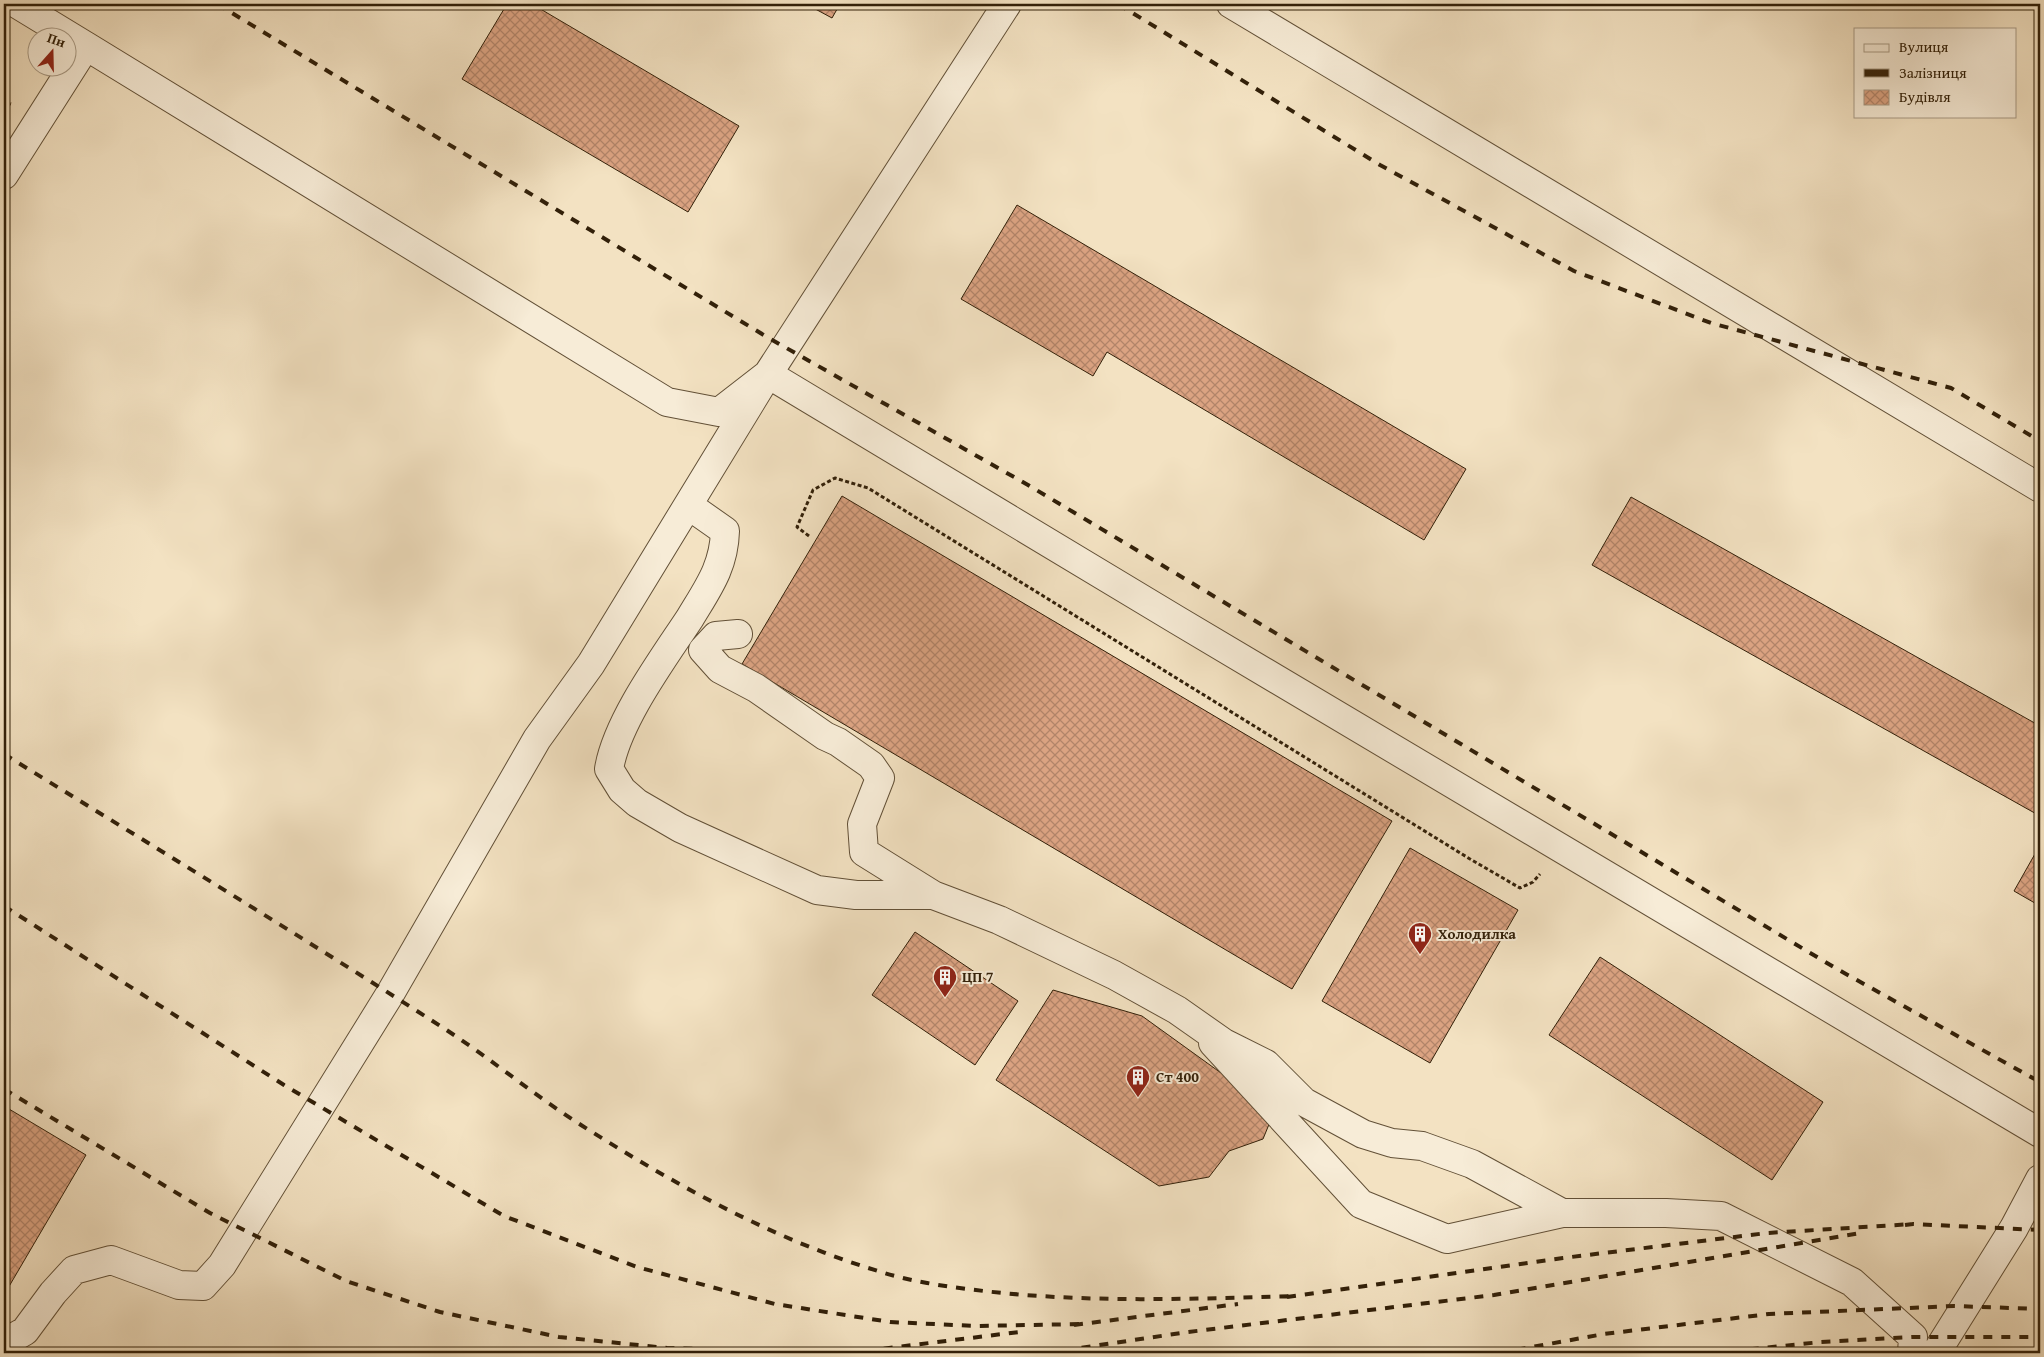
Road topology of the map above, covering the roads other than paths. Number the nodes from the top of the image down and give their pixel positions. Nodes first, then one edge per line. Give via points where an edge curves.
1 (17, 4) edge
2 (1007, 4) edge
3 (1231, 4) edge
4 (86, 46) junction
5 (4, 176) edge
6 (768, 374) junction
7 (2040, 488) edge
8 (688, 505) junction
9 (738, 634) dead end
10 (934, 895) junction
11 (1192, 1020) junction
12 (2040, 1133) edge
13 (2040, 1179) edge
14 (1562, 1212) junction
15 (4, 1343) edge
16 (1912, 1353) edge
17 (1936, 1353) edge

1 - 4 lane
2 - 6 lane
3 - 7 lane
4 - 5 lane
4 - 6 lane via 667,402 719,412
6 - 8 lane
6 - 12 lane
8 - 10 lane via 725,531 724,549 715,578 644,690 612,753 609,769 622,790 637,803 680,828 817,890 856,896
8 - 15 lane via 591,664 537,738 390,994 222,1265 202,1286 180,1285 111,1260 74,1270 25,1331
9 - 10 lane via 716,636 703,650 720,669 756,688 871,765 880,778 862,824 864,852
10 - 11 lane via 999,920 1114,975
11 - 14 lane via 1224,1043 1266,1064 1304,1102 1363,1134 1392,1143 1422,1146 1472,1164
11 - 14 lane via 1361,1204 1447,1238
13 - 17 lane via 2014,1228
14 - 16 lane via 1666,1212 1721,1216 1852,1282 1913,1338

